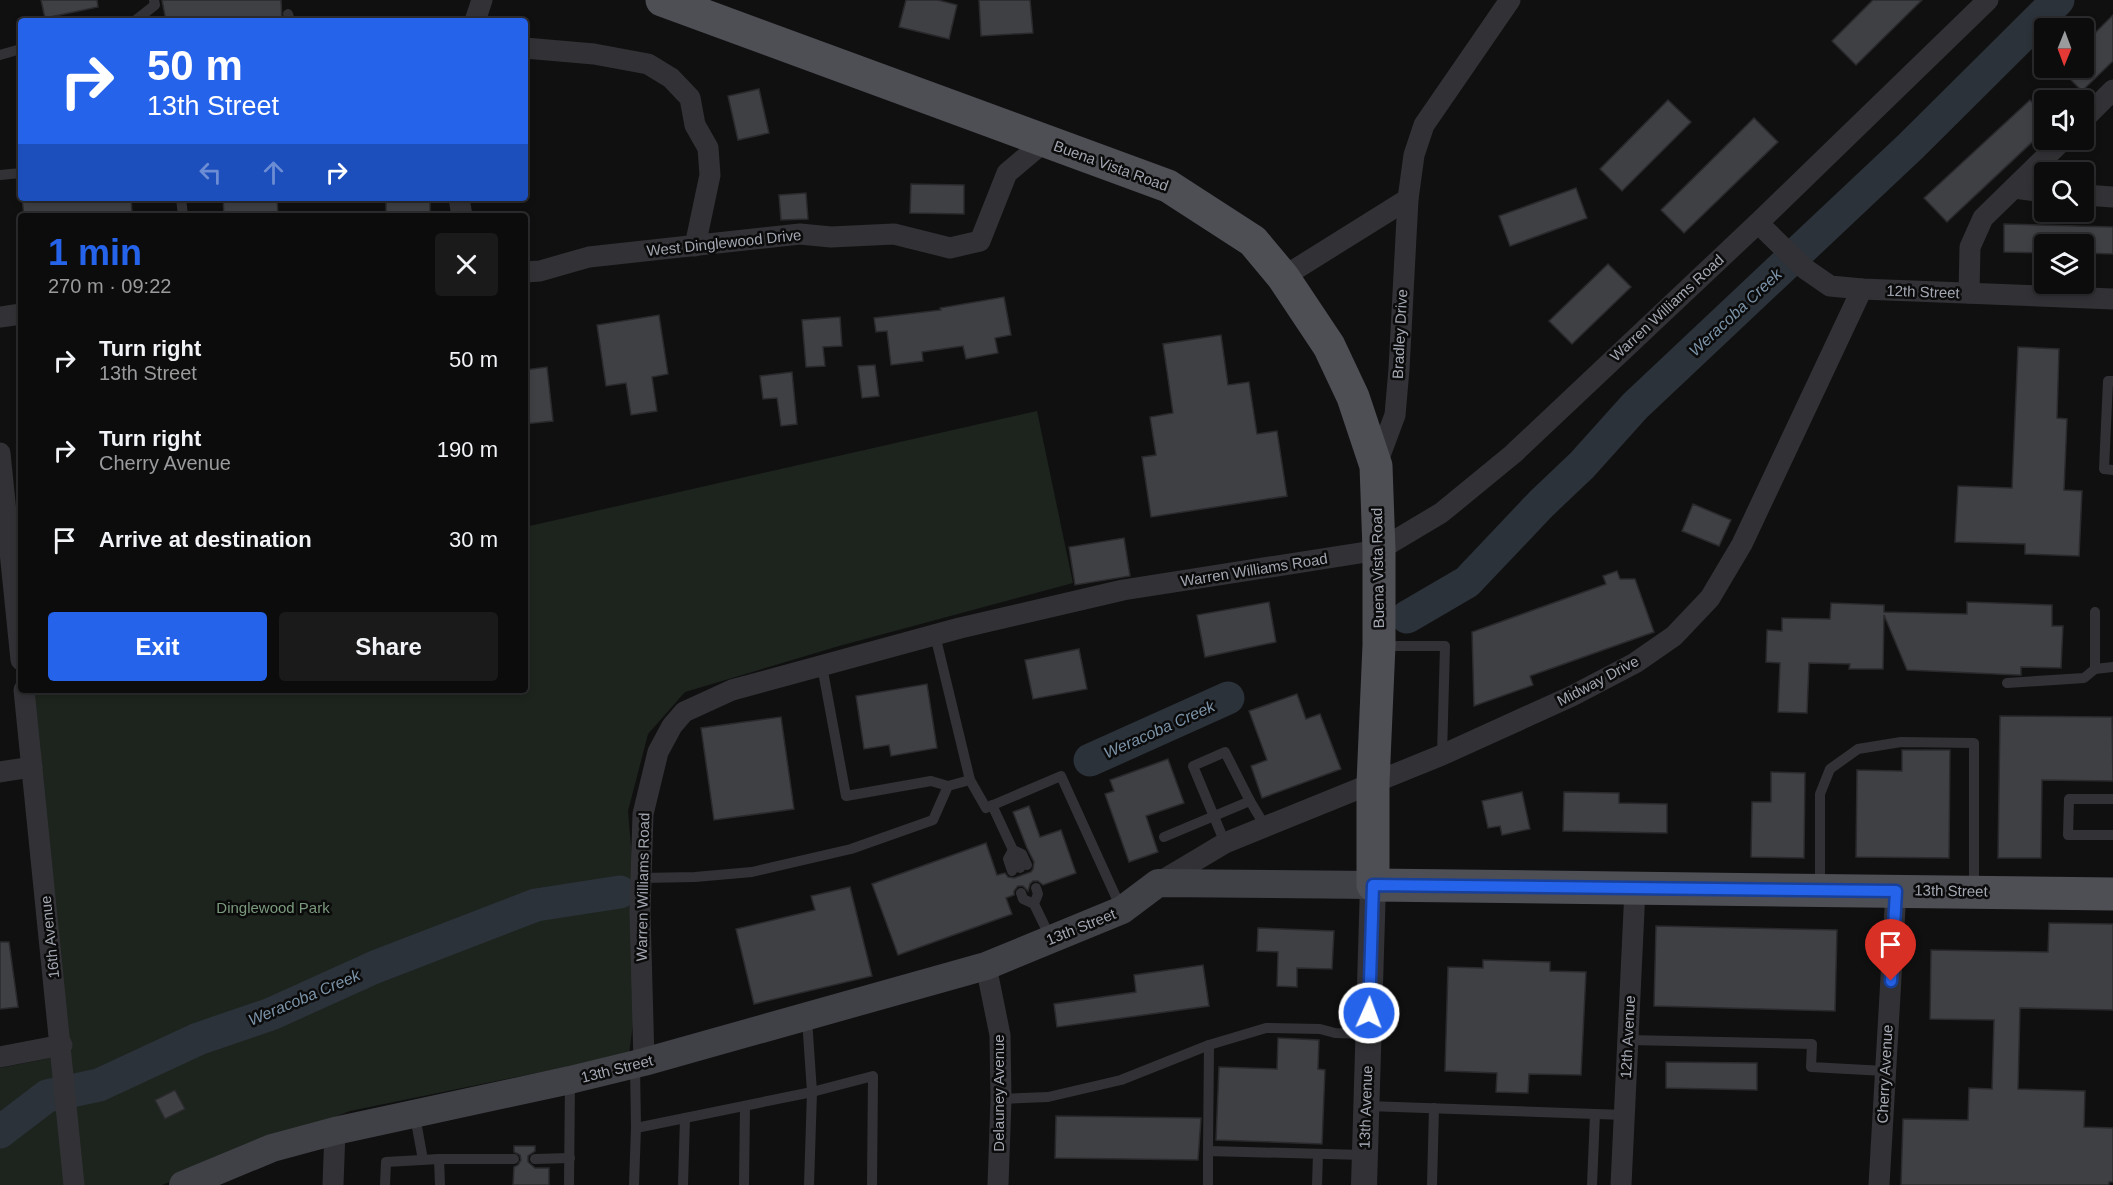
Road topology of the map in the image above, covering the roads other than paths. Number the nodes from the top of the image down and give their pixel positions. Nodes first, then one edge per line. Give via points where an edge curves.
1 (154, 0) edge
2 (482, 0) edge
3 (662, 0) edge
4 (1510, 0) edge
5 (1988, 0) edge
6 (140, 18) edge
7 (476, 18) edge
8 (528, 48) edge
9 (18, 50) edge
10 (0, 55) edge
11 (2113, 90) edge
12 (2094, 109) edge
13 (1044, 142) junction
14 (2053, 150) edge
15 (18, 172) edge
16 (0, 175) edge
17 (2014, 188) junction
18 (2034, 191) edge
19 (2094, 196) edge
20 (2113, 197) edge
21 (1408, 199) junction
22 (1758, 223) junction
23 (695, 246) junction
24 (528, 272) edge
25 (1283, 277) junction
26 (1862, 289) junction
27 (1969, 293) junction
28 (2113, 299) edge
29 (18, 314) edge
30 (0, 317) edge
31 (2113, 381) edge
32 (0, 453) edge
33 (1376, 466) junction
34 (2113, 470) edge
35 (1379, 550) junction
36 (2095, 612) dead end
37 (18, 630) edge
38 (935, 635) junction
39 (1379, 645) junction
40 (822, 666) junction
41 (2113, 667) edge
42 (2095, 669) junction
43 (2007, 683) dead end
44 (24, 693) edge
45 (1442, 755) junction
46 (32, 767) junction
47 (0, 772) edge
48 (970, 780) junction
49 (1373, 783) junction
50 (948, 786) junction
51 (2113, 799) edge
52 (1250, 801) junction
53 (992, 805) junction
54 (1214, 817) junction
55 (1265, 826) junction
56 (2113, 835) edge
57 (1164, 837) dead end
58 (1225, 843) junction
59 (1012, 850) junction
60 (641, 878) junction
61 (1158, 883) junction
62 (1373, 885) junction
63 (1635, 889) junction
64 (1820, 890) junction
65 (1896, 891) junction
66 (1974, 892) junction
67 (2113, 894) edge
68 (1035, 904) junction
69 (1122, 910) junction
70 (1051, 939) junction
71 (986, 966) junction
72 (807, 1017) junction
73 (1368, 1034) junction
74 (1628, 1040) junction
75 (62, 1045) junction
76 (1209, 1045) junction
77 (0, 1057) edge
78 (640, 1063) junction
79 (1885, 1071) junction
80 (570, 1080) junction
81 (812, 1092) junction
82 (1001, 1099) junction
83 (745, 1106) junction
84 (1366, 1106) junction
85 (1434, 1108) junction
86 (414, 1113) junction
87 (1595, 1114) junction
88 (1625, 1115) junction
89 (685, 1118) junction
90 (636, 1128) junction
91 (335, 1131) junction
92 (1208, 1151) junction
93 (1318, 1154) junction
94 (1364, 1155) junction
95 (570, 1158) junction
96 (439, 1159) junction
97 (514, 1159) dead end
98 (535, 1159) dead end
99 (423, 1160) junction
100 (74, 1185) edge
101 (183, 1185) edge
102 (333, 1185) edge
103 (385, 1185) edge
104 (440, 1185) edge
105 (569, 1185) edge
106 (634, 1185) edge
107 (683, 1185) edge
108 (744, 1185) edge
109 (810, 1185) edge
110 (872, 1185) edge
111 (998, 1185) edge
112 (1208, 1185) edge
113 (1317, 1185) edge
114 (1364, 1185) edge
115 (1432, 1185) edge
116 (1592, 1185) edge
117 (1621, 1185) edge
118 (1879, 1185) edge

1 - 6 lane via 155,5
2 - 7 street
3 - 13 main road, Buena Vista Road
4 - 21 street, Bradley Drive via 1424,125 1414,155
5 - 22 street, Warren Williams Road
8 - 23 street via 648,64 671,78 690,98 694,124 708,148 710,175
9 - 10 lane
11 - 12 street
13 - 23 street, West Dinglewood Drive via 1007,173 981,241 950,248 894,234 800,234
13 - 25 main road, Buena Vista Road via 1168,186 1253,241
14 - 17 street
15 - 16 lane
17 - 18 street
17 - 27 street via 1983,218 1970,247
19 - 20 street
21 - 25 street
21 - 33 street, Bradley Drive via 1395,415
22 - 26 street, 12th Street via 1804,268 1830,286
22 - 35 street, Warren Williams Road via 1513,454 1441,513
23 - 24 street, West Dinglewood Drive via 589,257
25 - 33 main road, Buena Vista Road via 1329,346 1353,397
26 - 27 street, 12th Street
26 - 45 street, Midway Drive via 1742,544 1710,598 1674,636 1635,663
27 - 28 street, 12th Street
29 - 30 street
31 - 34 lane via 2108,381 2104,470
32 - 37 street
33 - 35 main road, Buena Vista Road
35 - 38 street, Warren Williams Road via 1122,590
35 - 39 main road, Buena Vista Road
36 - 42 lane
38 - 40 street, Warren Williams Road
38 - 48 lane
39 - 45 lane via 1444,646
39 - 49 main road, Buena Vista Road
40 - 50 lane via 846,796 931,781
40 - 60 street, Warren Williams Road via 732,690 684,712 672,726 658,752 643,814
41 - 42 lane
42 - 43 lane via 2084,678
44 - 46 street, 16th Avenue
45 - 49 street, Midway Drive
46 - 47 street
46 - 75 street, 16th Avenue
48 - 50 lane
48 - 53 lane via 986,808
49 - 55 street, Midway Drive
49 - 62 main road, Buena Vista Road
50 - 60 lane via 933,820 850,849 752,872
51 - 56 lane via 2068,799 2068,835
52 - 54 lane
52 - 54 lane via 1225,752 1193,766
52 - 55 lane
53 - 59 lane
53 - 69 lane via 1061,776
54 - 57 lane
54 - 58 lane
55 - 58 street, Midway Drive
58 - 61 street, Midway Drive
59 - 59 lane via 1022,854 1019,868 1008,859
60 - 78 street, Warren Williams Road
61 - 62 main road, 13th Street
61 - 69 main road, 13th Street
62 - 63 main road, 13th Street
62 - 73 street, 13th Avenue
63 - 64 main road, 13th Street
63 - 74 street, 12th Avenue
64 - 65 main road, 13th Street
64 - 66 lane via 1820,794 1830,769 1858,749 1901,742 1974,743
65 - 66 main road, 13th Street
65 - 79 street, Cherry Avenue
66 - 67 main road, 13th Street
68 - 68 lane via 1038,894 1028,890 1023,899
68 - 70 lane
69 - 70 main road, 13th Street
70 - 71 main road, 13th Street
71 - 72 main road, 13th Street
71 - 82 street, Delauney Avenue via 1000,1035
72 - 78 main road, 13th Street
72 - 81 lane
73 - 76 lane via 1266,1028
73 - 84 street, 13th Avenue
74 - 79 lane via 1812,1044 1811,1067
74 - 88 street, 12th Avenue
75 - 77 street
75 - 100 street, 16th Avenue
76 - 82 lane via 1121,1080 1048,1097
76 - 92 lane
78 - 80 main road, 13th Street
78 - 90 lane
79 - 118 street, Cherry Avenue
80 - 86 main road, 13th Street
80 - 95 lane
81 - 83 lane
81 - 109 lane
81 - 110 lane via 873,1076
82 - 111 street, Delauney Avenue
83 - 89 lane
83 - 108 lane
84 - 85 lane
84 - 94 street, 13th Avenue
85 - 87 lane
85 - 115 lane
86 - 91 main road, 13th Street
86 - 99 lane
87 - 88 lane
87 - 116 lane
88 - 117 street, 12th Avenue
89 - 90 lane
89 - 107 lane
90 - 106 lane
91 - 101 main road, 13th Street via 272,1148
91 - 102 street
92 - 93 lane
92 - 112 lane
93 - 94 lane
93 - 113 lane
94 - 114 street, 13th Avenue
95 - 98 lane
95 - 105 lane
96 - 97 lane
96 - 99 lane
96 - 104 lane
99 - 103 lane via 386,1162

